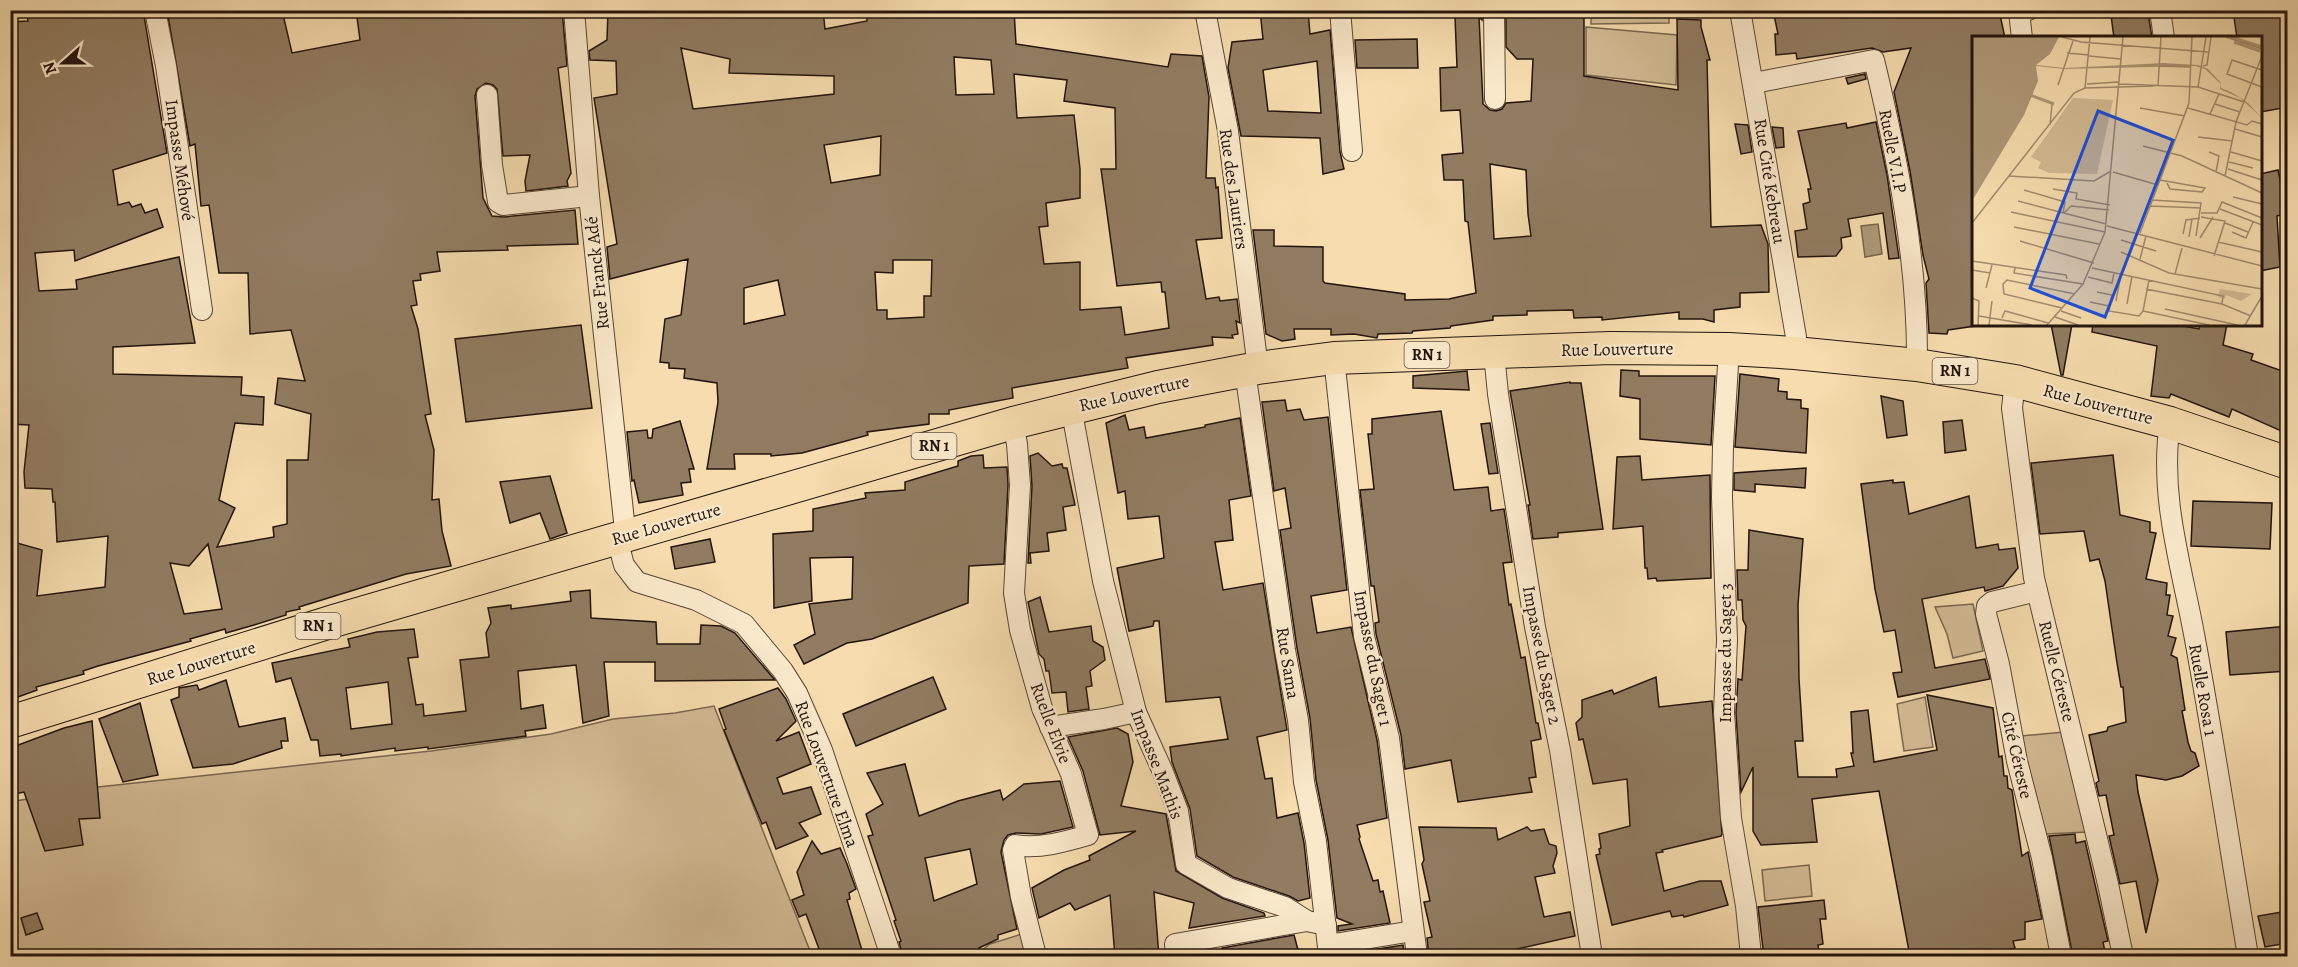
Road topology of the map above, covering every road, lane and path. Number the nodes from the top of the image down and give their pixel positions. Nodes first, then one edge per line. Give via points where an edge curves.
1 (155, 10) edge
2 (574, 10) edge
3 (1205, 10) edge
4 (1340, 10) edge
5 (1494, 10) edge
6 (1740, 10) edge
7 (2028, 10) edge
8 (2160, 10) edge
9 (2022, 36) edge
10 (2164, 36) edge
11 (1754, 83) junction
12 (487, 95) dead end
13 (1495, 99) dead end
14 (1352, 151) dead end
15 (589, 196) junction
16 (202, 310) dead end
17 (1730, 349) junction
18 (1494, 353) junction
19 (1795, 353) junction
20 (1334, 358) junction
21 (1917, 366) junction
22 (1251, 369) junction
23 (2015, 381) junction
24 (1071, 407) junction
25 (1013, 423) junction
26 (2170, 423) junction
27 (2288, 463) edge
28 (623, 525) junction
29 (2037, 591) junction
30 (1136, 712) junction
31 (10, 722) edge
32 (1050, 727) junction
33 (1307, 921) junction
34 (1413, 931) junction
35 (1327, 942) edge
36 (891, 957) edge
37 (1036, 957) edge
38 (1176, 957) edge
39 (1417, 957) edge
40 (1592, 957) edge
41 (1751, 957) edge
42 (2061, 957) edge
43 (2123, 957) edge
44 (2248, 957) edge

1 - 16 street, Impasse Méhové
2 - 15 street, Rue Franck Adé
3 - 22 street, Rue des Lauriers via 1227,131
4 - 14 street
5 - 13 street
6 - 11 street, Rue Cité Kebreau
7 - 9 street via 2019,12
8 - 10 street
11 - 19 street, Rue Cité Kebreau via 1796,337
11 - 21 street, Ruelle V.I.P via 1874,60 1904,204
12 - 15 street via 498,202 503,205
15 - 28 street, Rue Franck Adé
17 - 18 main road, Rue Louverture / RN 1 via 1610,348
17 - 19 main road, Rue Louverture / RN 1
17 - 41 street, Impasse du Saget 3 via 1722,497 1724,713 1731,818
18 - 20 main road, Rue Louverture / RN 1
18 - 40 street, Impasse du Saget 2 via 1533,617 1560,750
19 - 21 main road, Rue Louverture / RN 1
20 - 22 main road, Rue Louverture / RN 1
20 - 34 street, Impasse du Saget 1 via 1363,625 1389,738
21 - 23 main road, Rue Louverture / RN 1
22 - 24 main road, Rue Louverture / RN 1
22 - 35 street, Rue Sama via 1285,650 1316,841
23 - 26 main road, Rue Louverture / RN 1
23 - 29 street, Ruelle Céreste via 2012,408 2019,475
24 - 25 main road, Rue Louverture / RN 1
24 - 30 street, Impasse Mathis via 1103,581
25 - 28 main road, Rue Louverture / RN 1
25 - 32 street, Ruelle Elvie via 1020,485 1014,592 1020,630
26 - 27 main road, Rue Louverture / RN 1
26 - 44 street, Ruelle Rosa 1 via 2170,524 2193,632
28 - 31 main road, Rue Louverture / RN 1
28 - 36 street, Rue Louverture Elma via 624,566 637,582 696,600 744,624 792,686 822,750
29 - 42 street, Cité Céreste via 1992,602 1986,614
29 - 43 street, Ruelle Céreste
30 - 32 street
30 - 33 street, Impasse Mathis via 1178,811 1186,864 1228,888 1285,907
32 - 37 street, Ruelle Elvie via 1071,774 1088,835 1031,848 1015,845
33 - 35 street, Impasse Mathis
33 - 38 street via 1175,944
34 - 35 street, Impasse Mathis
34 - 39 street, Impasse du Saget 1

